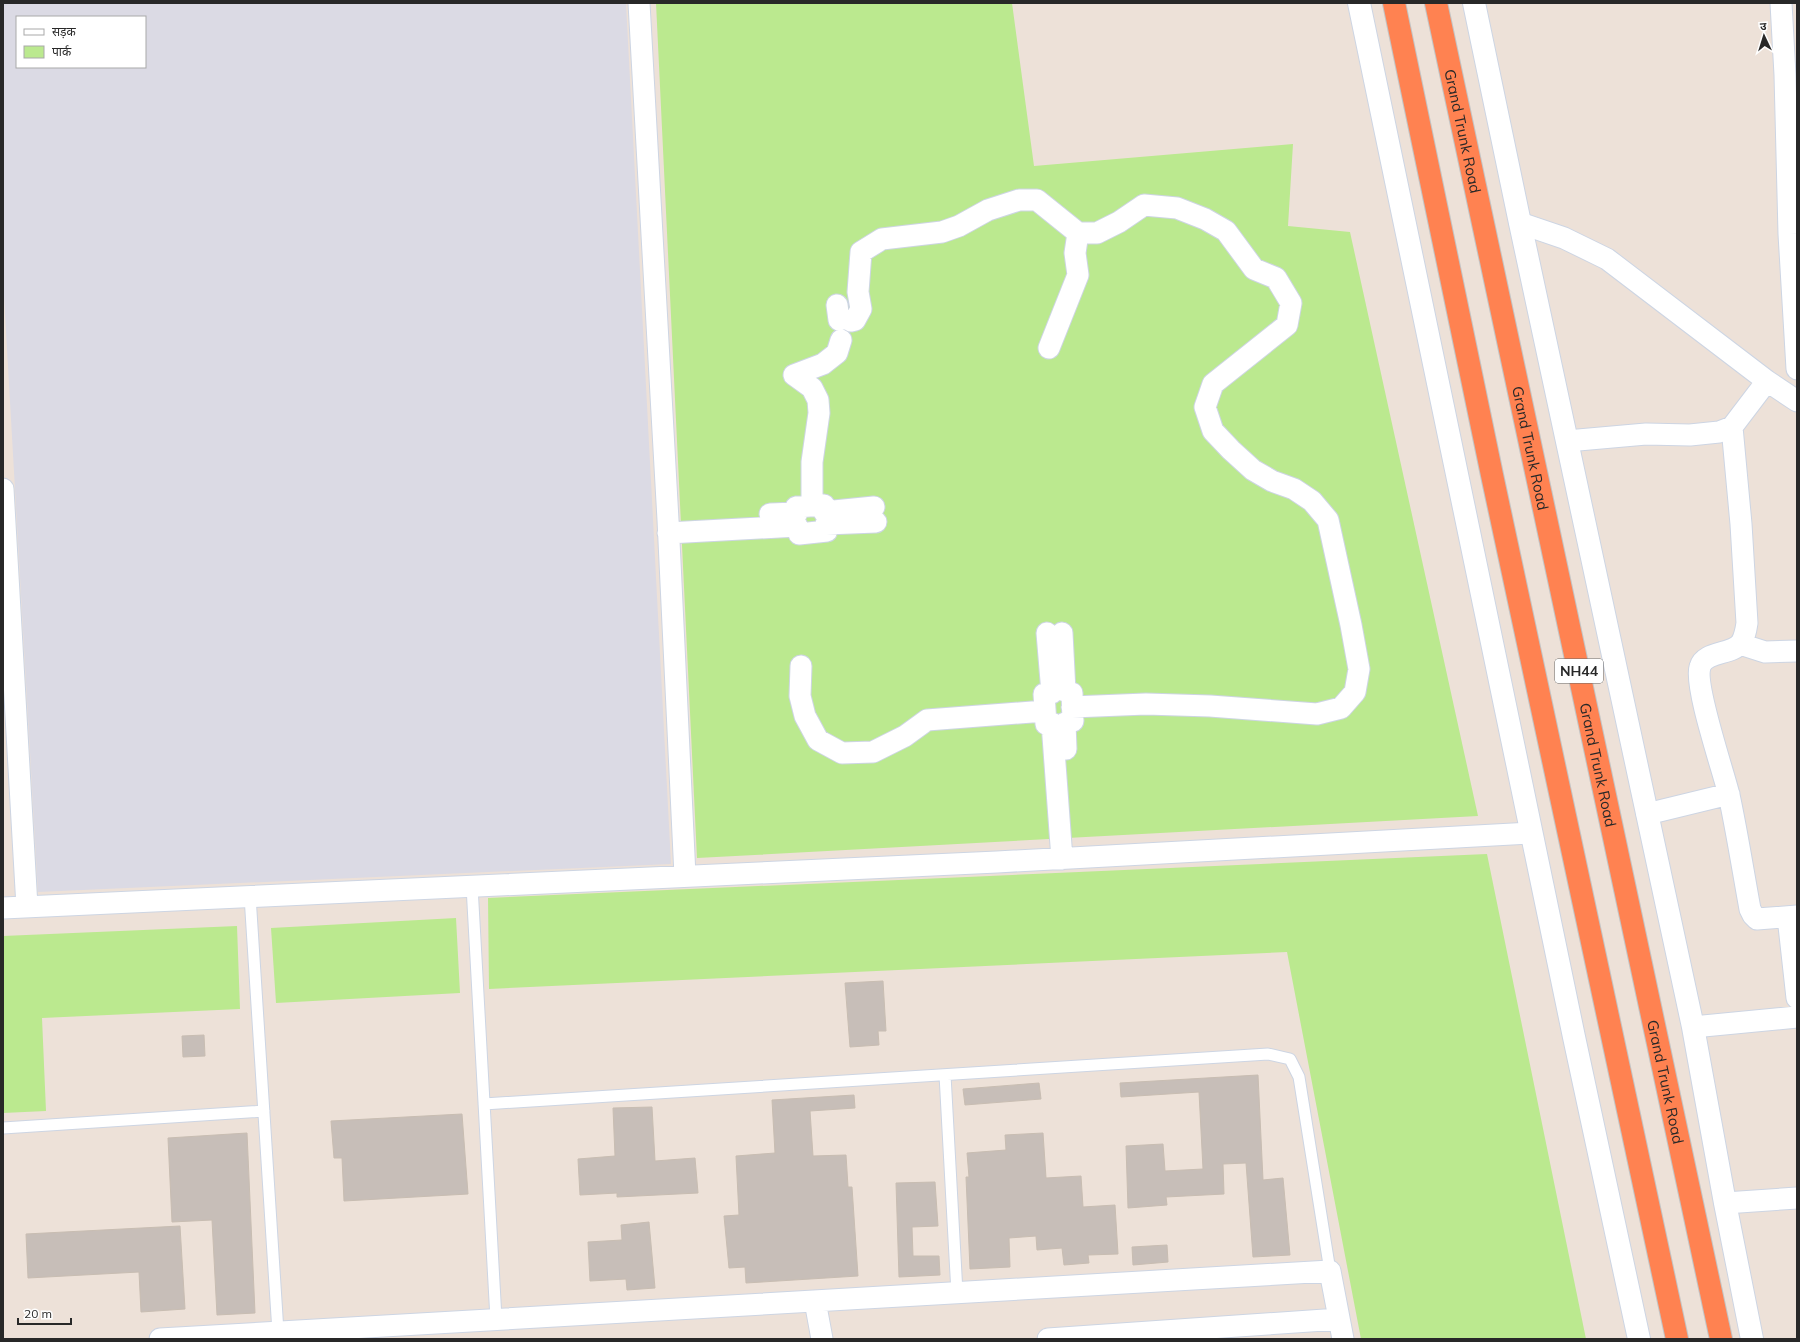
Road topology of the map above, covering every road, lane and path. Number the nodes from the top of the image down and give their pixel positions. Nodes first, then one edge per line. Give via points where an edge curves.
1 (639, 3) edge
2 (1359, 3) edge
3 (1394, 3) edge
4 (1436, 3) edge
5 (1474, 3) edge
6 (1781, 3) edge
7 (1520, 223) junction
8 (1078, 233) junction
9 (1793, 234) edge
10 (1049, 348) dead end
11 (1797, 369) edge
12 (1767, 381) junction
13 (1797, 401) edge
14 (1732, 427) junction
15 (1567, 441) junction
16 (3, 489) edge
17 (812, 506) junction
18 (668, 527) junction
19 (1740, 644) junction
20 (1797, 651) edge
21 (801, 666) dead end
22 (1072, 707) junction
23 (1045, 711) junction
24 (1728, 794) junction
25 (1647, 814) junction
26 (1531, 833) junction
27 (1068, 858) junction
28 (685, 876) junction
29 (472, 886) junction
30 (250, 896) junction
31 (27, 907) junction
32 (3, 908) edge
33 (1793, 917) edge
34 (1797, 998) edge
35 (1797, 1017) edge
36 (1693, 1027) junction
37 (945, 1075) junction
38 (484, 1104) junction
39 (264, 1111) junction
40 (3, 1128) edge
41 (1797, 1198) edge
42 (1725, 1203) junction
43 (1330, 1271) junction
44 (957, 1293) junction
45 (815, 1301) junction
46 (496, 1319) junction
47 (1339, 1319) junction
48 (278, 1336) edge
49 (189, 1338) edge
50 (160, 1339) edge
51 (822, 1339) edge
52 (1048, 1339) edge
53 (1343, 1339) edge
54 (1639, 1339) edge
55 (1677, 1339) edge
56 (1721, 1339) edge
57 (1752, 1339) edge

1 - 18 street
2 - 26 street
3 - 55 highway, NH44 via 1493,483
4 - 56 highway, Grand Trunk Road / NH44
5 - 7 street
6 - 9 street
7 - 12 street via 1564,238 1606,259
7 - 15 street
8 - 10 street via 1075,253 1078,275
8 - 17 street via 1037,200 1019,200 988,210 942,232 882,239 861,252 858,292 861,309 855,320 842,321 837,353 823,364 794,376 812,388 818,400 812,462
8 - 22 street via 1097,233 1144,205 1177,208 1226,231 1254,269 1276,278 1291,303 1287,325 1213,384 1206,407 1212,431 1231,450 1253,470 1294,489 1312,501 1328,520 1359,668 1355,692 1341,708 1317,714 1146,704
9 - 11 street
12 - 13 street
12 - 14 street
14 - 15 street via 1705,434 1646,434
14 - 19 street via 1747,623
15 - 25 street
16 - 31 street
17 - 18 street via 796,507 797,513
17 - 18 street via 824,505 824,512 875,514 826,524 827,531 799,534 796,526
18 - 28 street
19 - 20 street via 1765,652
19 - 24 street via 1705,660 1700,666 1699,676
21 - 23 street via 800,696 806,716 818,740 842,753 873,752 905,736 927,720
22 - 23 street via 1072,693 1065,691 1055,633 1052,694 1044,694
22 - 27 street via 1073,720 1065,723
23 - 27 street via 1046,724 1052,724
24 - 25 street
24 - 33 street via 1753,915 1757,919
25 - 36 street
26 - 27 street
26 - 54 street
27 - 28 street
28 - 29 street
29 - 30 street
29 - 38 lane
30 - 31 street
30 - 39 lane
31 - 32 street
33 - 34 street
35 - 36 street
36 - 42 street
37 - 38 lane
37 - 43 lane via 1268,1054 1290,1059 1299,1077
37 - 44 lane
38 - 46 lane
39 - 40 lane
39 - 48 lane
41 - 42 street
42 - 57 street
43 - 44 street
43 - 47 street
44 - 45 street
45 - 46 street
45 - 51 street
46 - 48 street
47 - 52 street
47 - 53 street
48 - 49 street
49 - 50 street

